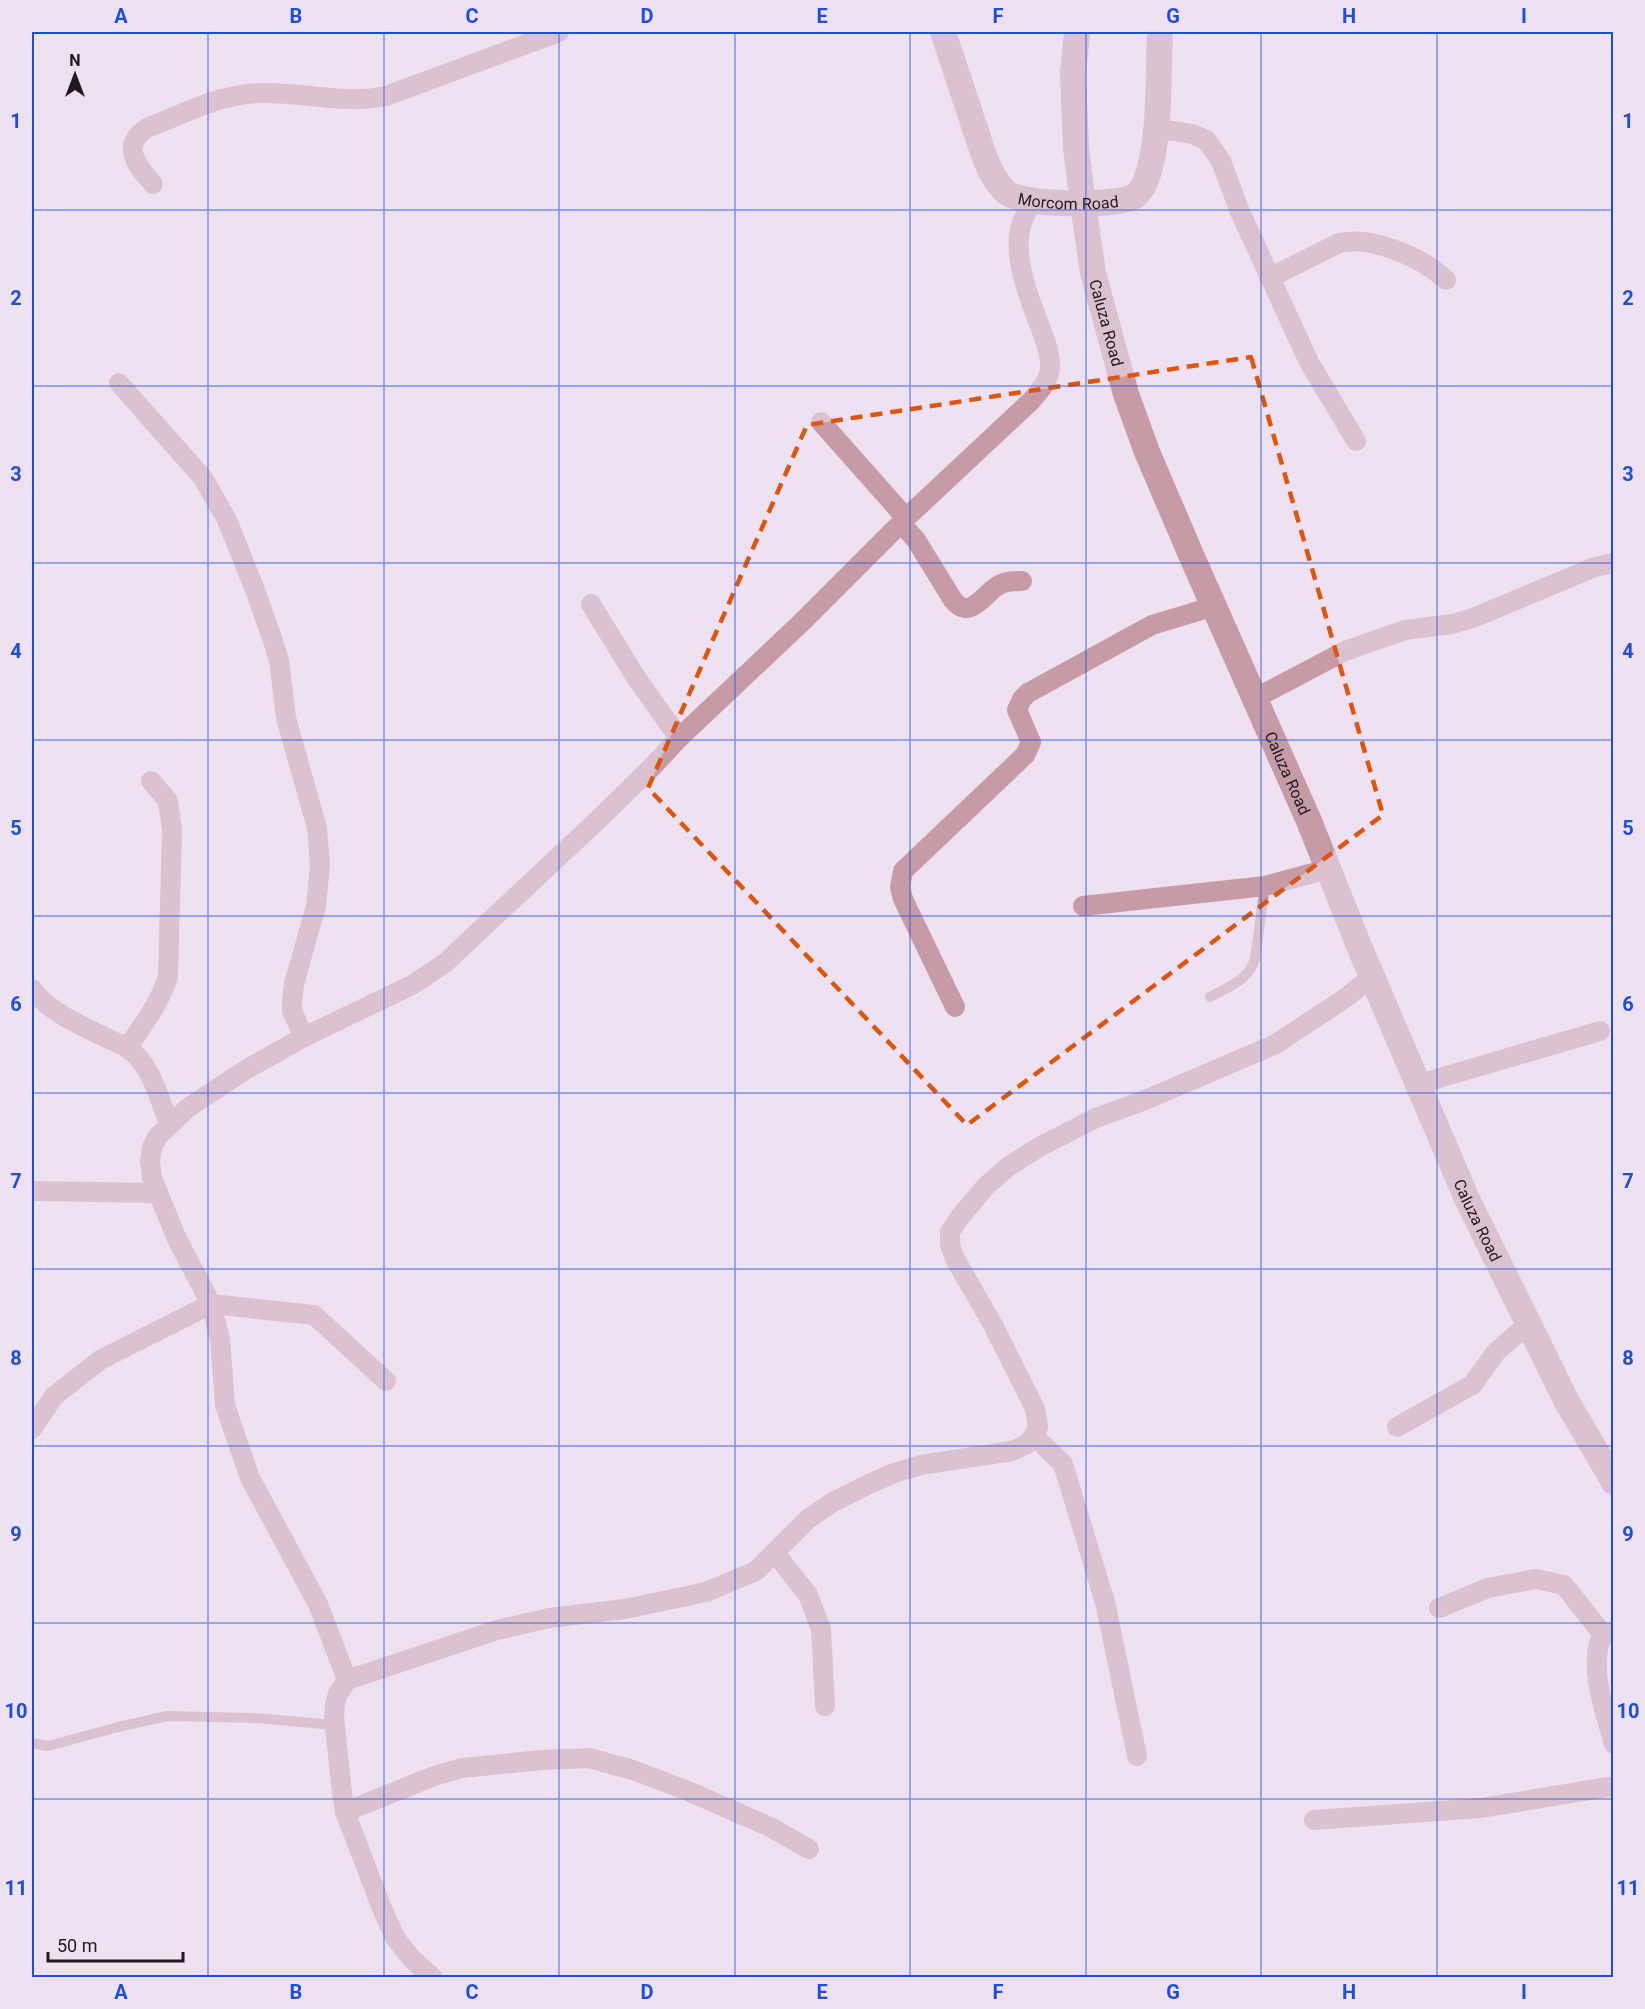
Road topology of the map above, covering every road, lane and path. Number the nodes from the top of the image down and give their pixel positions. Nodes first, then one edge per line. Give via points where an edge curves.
1 (559, 32) edge
2 (943, 32) edge
3 (1077, 32) edge
4 (1160, 32) edge
5 (1156, 131) junction
6 (153, 184) dead end
7 (1033, 201) junction
8 (1083, 204) junction
9 (1269, 278) junction
10 (1446, 280) dead end
11 (119, 383) dead end
12 (821, 422) dead end
13 (1356, 441) dead end
14 (904, 520) junction
15 (1614, 563) edge
16 (1022, 580) dead end
17 (591, 604) dead end
18 (1215, 606) junction
19 (1254, 699) junction
20 (679, 738) junction
21 (151, 781) dead end
22 (1328, 869) junction
23 (1265, 886) junction
24 (1083, 906) dead end
25 (1374, 976) junction
26 (32, 989) edge
27 (1210, 997) dead end
28 (955, 1007) dead end
29 (1600, 1031) dead end
30 (304, 1036) junction
31 (127, 1048) junction
32 (1419, 1084) junction
33 (169, 1124) junction
34 (32, 1191) edge
35 (158, 1193) junction
36 (211, 1304) junction
37 (1528, 1323) junction
38 (386, 1381) dead end
39 (1397, 1427) dead end
40 (32, 1429) edge
41 (1034, 1436) junction
42 (1614, 1482) edge
43 (775, 1552) junction
44 (1438, 1608) dead end
45 (1609, 1634) edge
46 (347, 1680) junction
47 (825, 1706) dead end
48 (334, 1725) junction
49 (32, 1743) edge
50 (1614, 1744) edge
51 (1137, 1756) dead end
52 (1614, 1786) edge
53 (345, 1812) junction
54 (1314, 1820) dead end
55 (809, 1849) dead end
56 (433, 1977) edge

1 - 6 street via 372,99 263,92 224,98 140,133 133,156
2 - 7 street, Morcom Road via 990,171 1006,193
3 - 8 street, Caluza Road via 1073,73
4 - 5 street, Morcom Road
5 - 8 street, Morcom Road via 1143,186 1135,196 1113,203
5 - 9 street via 1192,134 1206,140 1221,161
7 - 8 street, Morcom Road
7 - 14 street via 1020,226 1018,241 1025,279 1045,337 1050,371 1031,401
8 - 18 street, Caluza Road via 1093,273 1126,394
9 - 10 street via 1351,240 1398,250
9 - 13 street via 1309,362
11 - 30 street via 203,478 227,520 279,660 286,718 317,828 320,865 316,906 292,1001 292,1011
12 - 14 street
14 - 16 street via 953,600 964,609 997,586
14 - 20 street
15 - 19 street via 1595,567 1473,618 1406,630 1345,651
17 - 20 street
18 - 19 street, Caluza Road
18 - 28 street via 1152,625 1028,693 1017,710 1030,737 1025,755 903,871 903,899
19 - 22 street, Caluza Road
20 - 30 street via 445,963 412,985
21 - 31 street via 168,801 172,830 168,977 153,1011
22 - 23 street
22 - 25 street, Caluza Road
23 - 24 street
23 - 27 lane via 1252,969 1245,978
25 - 32 street, Caluza Road
25 - 41 street via 1274,1045 1041,1146 994,1180 960,1217 950,1232 950,1245 1035,1409 1038,1427
26 - 31 street via 60,1014
29 - 32 street
30 - 33 street via 247,1069
31 - 33 street via 153,1082
32 - 37 street, Caluza Road via 1467,1199
33 - 35 street via 152,1147 152,1178
34 - 35 street
35 - 36 street
36 - 38 street via 315,1315
36 - 40 street via 100,1360 54,1396
36 - 46 street via 220,1339 225,1405 250,1478 318,1605
37 - 39 street via 1496,1352 1472,1385
37 - 42 street, Caluza Road via 1567,1402
41 - 43 street via 1012,1451 921,1465 867,1485 808,1519
41 - 51 street via 1063,1464 1105,1602
43 - 46 street via 756,1571 706,1592 497,1630
43 - 47 street via 808,1595 821,1629
44 - 45 street via 1488,1588 1536,1579 1564,1585
45 - 50 street via 1598,1646 1597,1663
46 - 48 street via 335,1704
48 - 49 lane via 167,1716 48,1746
48 - 53 street
52 - 54 street via 1481,1808
53 - 55 street via 462,1768 589,1758 688,1791
53 - 56 street via 396,1939

